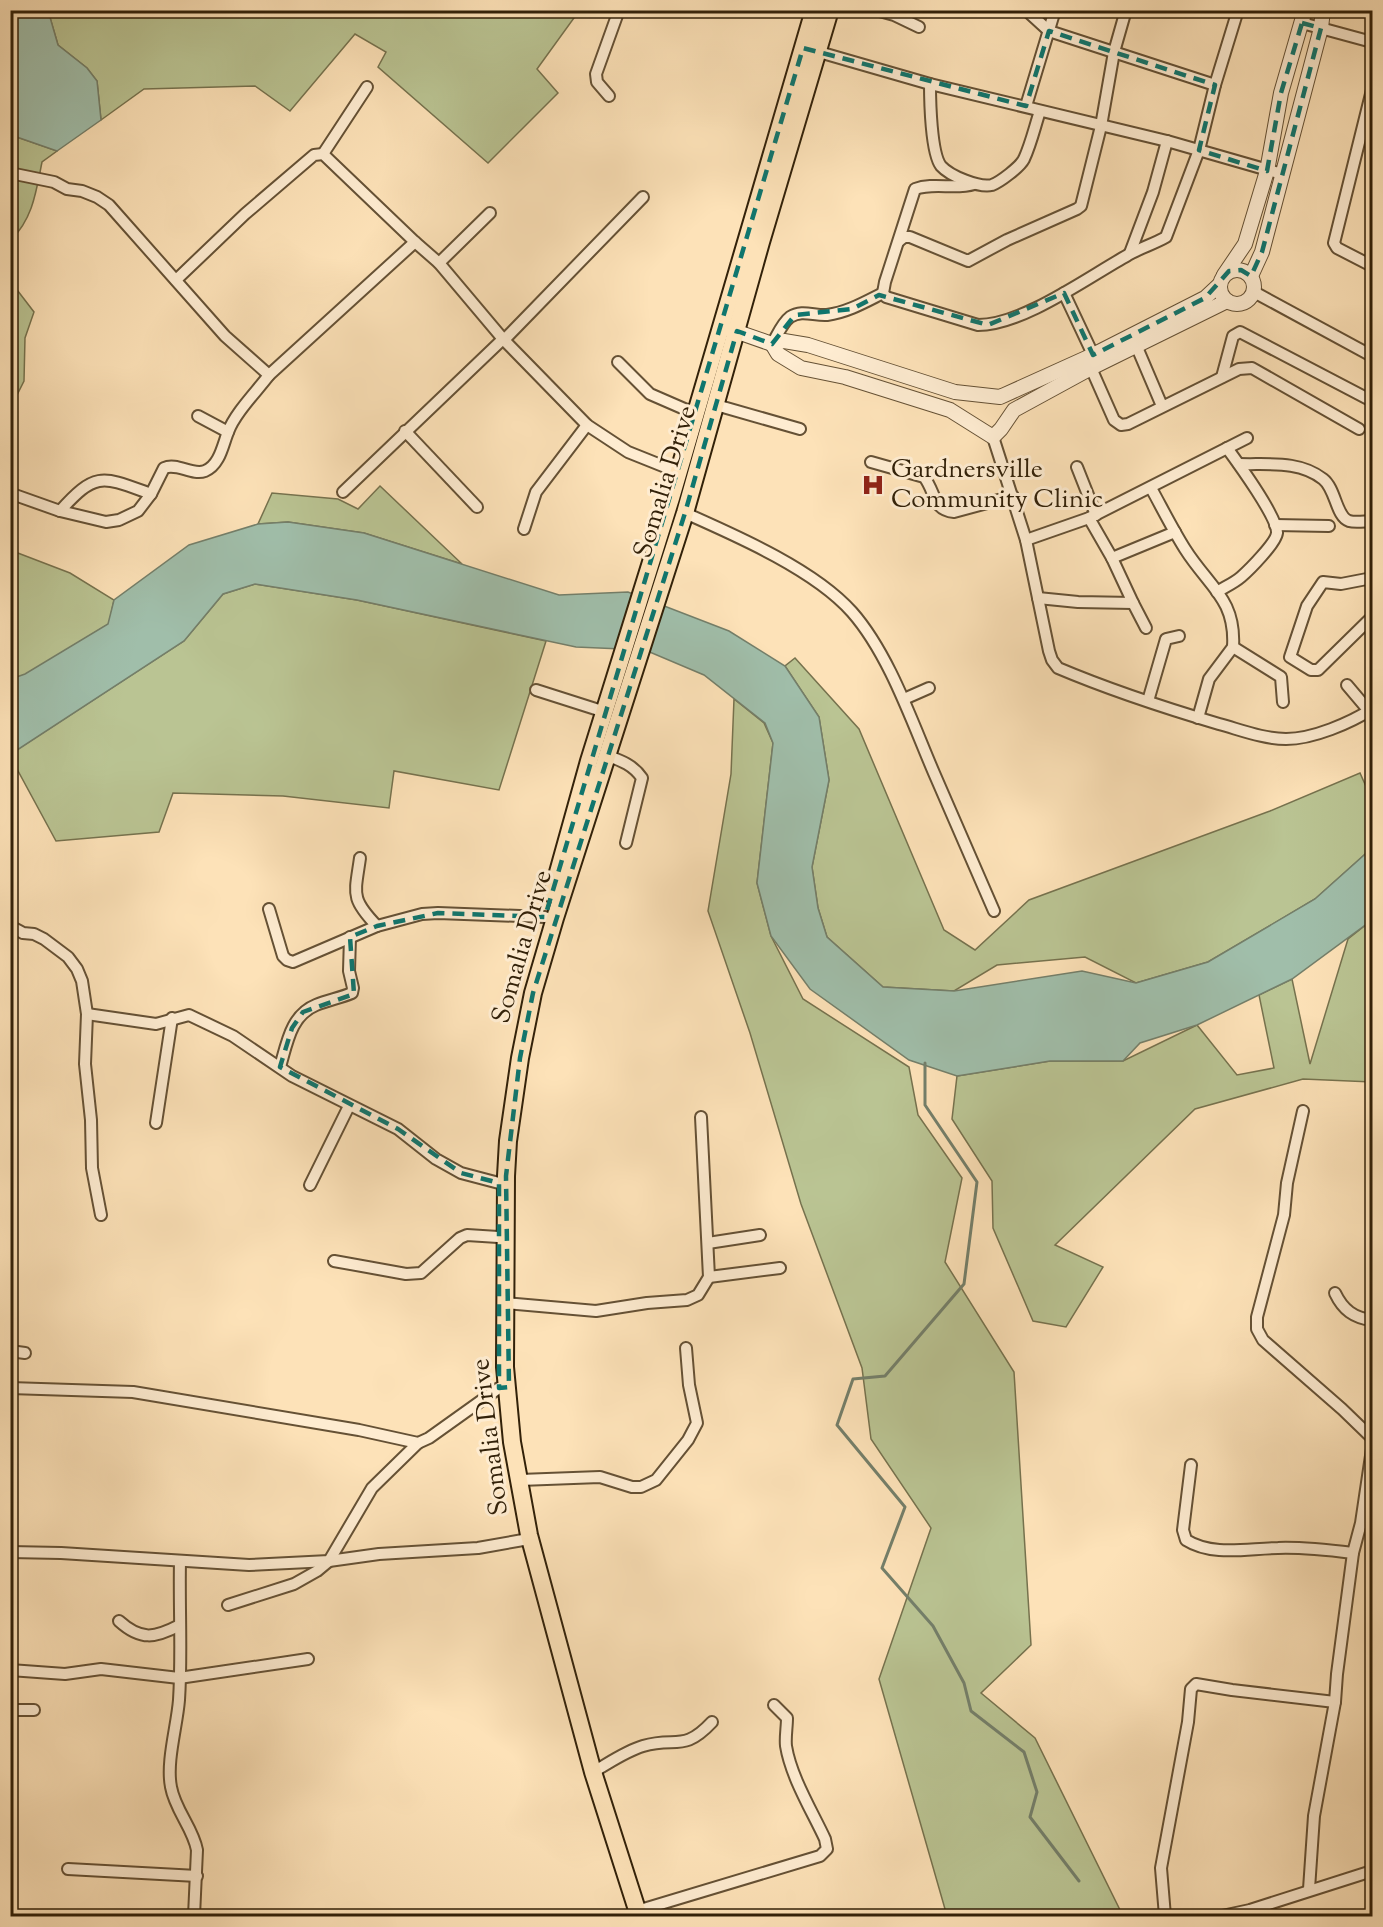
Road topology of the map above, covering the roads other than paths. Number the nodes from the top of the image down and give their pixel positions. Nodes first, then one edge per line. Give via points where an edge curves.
1 (619, 10) edge
2 (814, 10) edge
3 (830, 10) edge
4 (876, 10) edge
5 (1026, 10) edge
6 (1055, 10) edge
7 (1126, 10) edge
8 (1238, 10) edge
9 (1323, 10) edge
10 (1303, 17) edge
11 (919, 27) dead end
12 (1321, 27) junction
13 (1049, 31) junction
14 (1372, 42) edge
15 (811, 50) junction
16 (1114, 52) junction
17 (930, 84) junction
18 (1215, 85) junction
19 (367, 87) dead end
20 (1372, 90) edge
21 (609, 96) dead end
22 (1026, 106) junction
23 (1370, 108) edge
24 (1040, 111) junction
25 (1101, 126) junction
26 (1167, 141) junction
27 (1199, 150) junction
28 (323, 154) junction
29 (1268, 171) junction
30 (10, 173) edge
31 (1282, 174) junction
32 (974, 184) junction
33 (643, 197) dead end
34 (490, 213) dead end
35 (899, 241) junction
36 (415, 242) junction
37 (1130, 253) junction
38 (439, 263) junction
39 (1372, 266) edge
40 (1251, 276) junction
41 (176, 280) junction
42 (1222, 280) junction
43 (1254, 292) junction
44 (883, 293) junction
45 (1064, 293) junction
46 (1227, 301) junction
47 (729, 329) junction
48 (503, 339) junction
49 (772, 344) junction
50 (1136, 345) junction
51 (1372, 356) edge
52 (851, 358) junction
53 (618, 362) dead end
54 (1094, 362) junction
55 (269, 375) junction
56 (1222, 377) junction
57 (845, 378) junction
58 (956, 392) junction
59 (1000, 397) junction
60 (1372, 401) edge
61 (716, 405) junction
62 (1162, 406) junction
63 (950, 410) junction
64 (1014, 410) junction
65 (696, 414) junction
66 (198, 416) dead end
67 (587, 425) junction
68 (800, 429) dead end
69 (1359, 429) dead end
70 (405, 431) junction
71 (228, 432) junction
72 (993, 437) junction
73 (1247, 438) dead end
74 (1227, 448) junction
75 (871, 462) dead end
76 (1239, 464) junction
77 (1077, 467) dead end
78 (678, 472) junction
79 (1151, 488) junction
80 (343, 492) dead end
81 (151, 494) junction
82 (15, 495) dead end
83 (1013, 496) junction
84 (477, 507) dead end
85 (60, 511) junction
86 (685, 513) junction
87 (1092, 517) junction
88 (1372, 521) edge
89 (1275, 525) junction
90 (1329, 526) dead end
91 (524, 529) dead end
92 (1175, 532) junction
93 (1026, 540) junction
94 (1112, 558) junction
95 (1372, 578) edge
96 (1217, 592) junction
97 (1038, 598) junction
98 (1133, 603) junction
99 (1372, 617) edge
100 (1146, 627) dead end
101 (1179, 636) dead end
102 (1233, 647) junction
103 (1290, 657) junction
104 (629, 665) junction
105 (1281, 677) junction
106 (1347, 685) dead end
107 (929, 688) dead end
108 (536, 690) dead end
109 (904, 699) junction
110 (1148, 701) junction
111 (1283, 702) dead end
112 (1371, 710) edge
113 (605, 712) junction
114 (1198, 718) junction
115 (608, 756) junction
116 (626, 843) dead end
117 (360, 858) dead end
118 (268, 909) dead end
119 (994, 911) dead end
120 (545, 917) junction
121 (10, 926) edge
122 (378, 926) junction
123 (350, 937) junction
124 (87, 1014) junction
125 (172, 1018) junction
126 (280, 1067) junction
127 (349, 1106) junction
128 (1303, 1112) dead end
129 (701, 1117) dead end
130 (156, 1123) dead end
131 (499, 1183) junction
132 (310, 1185) dead end
133 (101, 1215) dead end
134 (760, 1235) dead end
135 (498, 1237) junction
136 (708, 1243) junction
137 (334, 1261) dead end
138 (780, 1268) dead end
139 (709, 1277) junction
140 (1335, 1293) dead end
141 (506, 1303) junction
142 (1372, 1320) edge
143 (686, 1348) dead end
144 (10, 1351) edge
145 (25, 1353) dead end
146 (504, 1387) junction
147 (10, 1388) edge
148 (1372, 1438) edge
149 (418, 1443) junction
150 (1372, 1449) edge
151 (1191, 1465) dead end
152 (520, 1480) junction
153 (1369, 1499) edge
154 (523, 1540) junction
155 (10, 1552) edge
156 (1353, 1553) junction
157 (329, 1561) junction
158 (180, 1562) junction
159 (228, 1605) dead end
160 (119, 1621) dead end
161 (180, 1625) junction
162 (308, 1659) dead end
163 (10, 1670) edge
164 (179, 1678) junction
165 (1335, 1702) junction
166 (774, 1705) dead end
167 (10, 1710) edge
168 (34, 1710) dead end
169 (712, 1722) dead end
170 (593, 1772) junction
171 (68, 1869) dead end
172 (1372, 1871) edge
173 (197, 1876) junction
174 (1310, 1889) junction
175 (635, 1915) edge
176 (195, 1917) edge
177 (1165, 1917) edge
178 (1222, 1917) edge

1 - 21 street via 596,74 597,82
2 - 15 main road, Somalia Drive
3 - 15 main road, Somalia Drive
4 - 11 street
5 - 13 street
6 - 13 street
7 - 16 street
8 - 18 street
9 - 12 street
10 - 12 street
10 - 29 street via 1281,93
12 - 14 street
12 - 31 street
13 - 16 street
13 - 22 street
15 - 17 street
15 - 47 main road, Somalia Drive
16 - 18 street
16 - 25 street
17 - 22 street
17 - 32 street via 931,118 941,165
18 - 27 street
19 - 28 street
20 - 23 street
22 - 24 street
23 - 39 street via 1334,243
24 - 25 street
24 - 32 street via 1023,161 1016,169 992,185
25 - 26 street
25 - 35 street via 1083,200 1077,209 968,261 910,237
26 - 27 street
26 - 37 street
27 - 29 street
27 - 37 street via 1166,237
28 - 36 street
28 - 41 street via 314,155 245,214
29 - 31 street
29 - 42 street via 1245,244
30 - 41 street via 54,182 110,205
31 - 40 street via 1262,252
32 - 35 street via 915,189
33 - 48 street
34 - 38 street
35 - 44 street
36 - 38 street
36 - 55 street
37 - 45 street
38 - 48 street
40 - 42 street via 1241,270 1229,272
40 - 43 street
41 - 55 street via 225,336
42 - 46 street via 1221,293
42 - 54 street via 1205,298
43 - 46 street via 1243,303
43 - 51 street
44 - 45 street via 978,325 1003,322
44 - 49 street via 852,309 825,315 795,315
45 - 54 street
46 - 50 street
47 - 49 street
47 - 61 main road, Somalia Drive
47 - 65 main road, Somalia Drive
48 - 67 street
48 - 70 street
49 - 52 street via 796,342
49 - 57 street via 778,354 801,368
50 - 54 street
50 - 62 street
52 - 57 street
52 - 58 street
53 - 65 street via 650,394
54 - 59 street
54 - 62 street via 1114,420 1121,425
54 - 64 street
55 - 71 street
56 - 60 street via 1233,336 1240,332
56 - 62 street
56 - 69 street via 1251,368
57 - 63 street
58 - 59 street
58 - 63 street
59 - 64 street
61 - 68 street
61 - 86 main road, Somalia Drive
63 - 72 street
64 - 72 street
65 - 78 main road, Somalia Drive
66 - 71 street
67 - 78 street via 628,452
67 - 91 street via 536,492
70 - 80 street
70 - 84 street
71 - 81 street via 212,467 201,472 164,468
72 - 83 street
73 - 74 street
74 - 76 street
74 - 79 street
75 - 83 street via 924,477 939,507 945,511
76 - 88 street via 1295,465 1323,479 1346,520
76 - 89 street
77 - 87 street
78 - 104 main road, Somalia Drive via 644,582
79 - 87 street
79 - 92 street
81 - 85 street via 138,511 119,520 106,522
81 - 85 street via 128,485 91,482
82 - 85 street
83 - 93 street
86 - 104 main road, Somalia Drive via 661,588
86 - 109 street via 752,544 829,592 852,612
87 - 93 street
87 - 94 street
89 - 90 street
89 - 96 street via 1274,542 1241,577
92 - 94 street
92 - 96 street
93 - 97 street
94 - 98 street
95 - 103 street via 1341,584 1323,582 1307,606
96 - 102 street via 1232,618
97 - 98 street
97 - 110 street via 1049,651 1058,668
98 - 100 street
99 - 103 street via 1318,670
101 - 110 street via 1166,639
102 - 105 street
102 - 114 street via 1209,679
103 - 105 street
104 - 113 main road, Somalia Drive
104 - 115 main road, Somalia Drive
105 - 111 street
106 - 112 street
107 - 109 street
108 - 113 street
109 - 119 street
110 - 114 street
112 - 114 street via 1321,732 1289,739
113 - 120 main road, Somalia Drive
115 - 116 street via 628,764 642,778
115 - 141 main road, Somalia Drive via 536,982 520,1058 506,1176
117 - 122 street via 355,895
118 - 123 street via 287,960 293,962
120 - 122 street via 438,913
120 - 131 main road, Somalia Drive via 512,1051
121 - 124 street via 44,939 74,962 82,981
122 - 123 street
123 - 126 street via 352,993 303,1012 292,1028
124 - 125 street via 156,1024
124 - 133 street via 85,1064 92,1168
125 - 126 street via 189,1015 217,1027
125 - 130 street
126 - 127 street
127 - 131 street via 398,1129 461,1173
127 - 132 street
128 - 148 street via 1257,1329 1263,1340
129 - 136 street
131 - 135 main road, Somalia Drive
134 - 136 street
135 - 137 street via 460,1238 421,1273 406,1274
135 - 146 main road, Somalia Drive
136 - 139 street
138 - 139 street
139 - 141 street via 698,1295 687,1300 596,1311
140 - 142 street via 1351,1314
141 - 146 main road, Somalia Drive
143 - 152 street via 697,1423 656,1480 632,1487 600,1477
144 - 145 street
146 - 149 street
146 - 152 main road, Somalia Drive
146 - 154 main road, Somalia Drive
147 - 149 street via 133,1392
149 - 157 street via 372,1488
150 - 153 street
151 - 156 street via 1183,1530 1186,1540 1193,1544 1231,1550 1278,1548
152 - 170 main road, Somalia Drive via 529,1535
153 - 156 street
154 - 157 street via 478,1548
154 - 175 main road, Somalia Drive via 545,1636
155 - 158 street
156 - 165 street
157 - 158 street via 249,1565
157 - 159 street via 294,1584
158 - 161 street
160 - 161 street via 143,1636 165,1633
161 - 164 street
162 - 164 street
163 - 164 street via 65,1674 101,1669
164 - 173 street via 170,1785 177,1808 196,1841
165 - 174 street via 1314,1816
165 - 177 street via 1196,1684 1191,1689 1161,1868
166 - 175 street via 787,1718 788,1753 827,1849 820,1856
167 - 168 street
169 - 170 street via 688,1741 644,1746
170 - 175 main road, Somalia Drive
171 - 173 street
172 - 174 street
173 - 176 street
174 - 178 street

